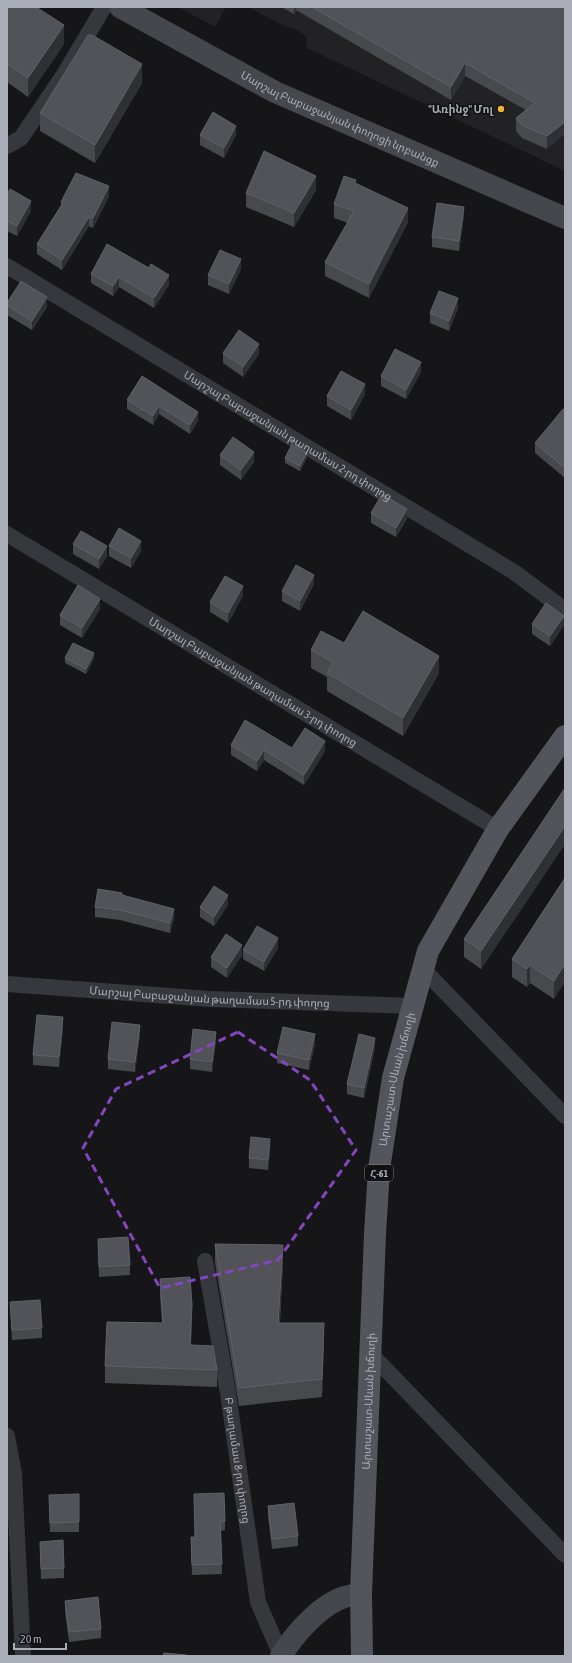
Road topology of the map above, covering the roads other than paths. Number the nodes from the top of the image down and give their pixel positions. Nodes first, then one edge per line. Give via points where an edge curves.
1 (104, 7) edge
2 (120, 7) edge
3 (7, 146) edge
4 (565, 218) edge
5 (7, 266) edge
6 (7, 534) edge
7 (565, 610) edge
8 (565, 736) edge
9 (498, 829) junction
10 (423, 969) junction
11 (7, 984) edge
12 (413, 1006) junction
13 (565, 1116) edge
14 (205, 1261) dead end
15 (370, 1353) junction
16 (7, 1436) edge
17 (565, 1555) edge
18 (362, 1593) junction
19 (23, 1656) edge
20 (281, 1656) edge
21 (362, 1656) edge

1 - 3 street via 63,76 21,138
2 - 4 street, Մարշալ Բաբաջանյան փողոցի նրբանցք via 275,92
5 - 7 street, Մարշալ Բաբաջանյան թաղամաս 2-րդ փողոց via 514,572
6 - 9 street, Մարշալ Բաբաջանյան թաղամաս 3-րդ փողոց
8 - 9 main road, Արտաշատ-Սևան խճուղի / Հ-61
9 - 10 main road, Արտաշատ-Սևան խճուղի / Հ-61 via 428,951
10 - 12 main road, Արտաշատ-Սևան խճուղի / Հ-61
10 - 13 street
11 - 12 street, Մարշալ Բաբաջանյան թաղամաս 5-րդ փողոց via 210,999
12 - 15 main road, Արտաշատ-Սևան խճուղի / Հ-61 via 393,1078 379,1170
14 - 20 street, Բ թաղամաս 8-րդ փողոց via 228,1393 258,1602
15 - 17 street
15 - 18 main road, Արտաշատ-Սևան խճուղի / Հ-61
16 - 19 street via 14,1474
18 - 20 street via 338,1599 320,1611 296,1635
18 - 21 main road, Արտաշատ-Սևան խճուղի / Հ-61

